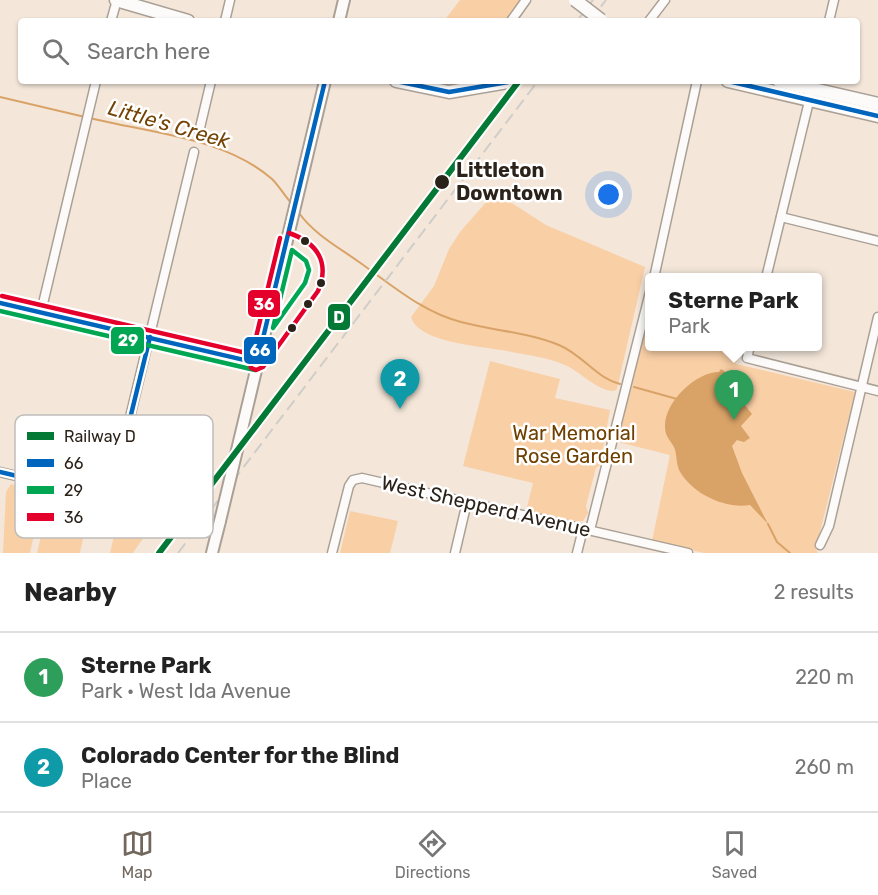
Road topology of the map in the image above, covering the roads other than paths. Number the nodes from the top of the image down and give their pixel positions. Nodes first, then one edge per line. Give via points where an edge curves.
1 (116, 0) edge
2 (230, 0) edge
3 (344, 0) edge
4 (526, 0) edge
5 (575, 0) edge
6 (664, 0) edge
7 (834, 0) edge
8 (112, 18) edge
9 (178, 18) edge
10 (226, 18) edge
11 (340, 18) edge
12 (513, 18) edge
13 (598, 18) edge
14 (651, 18) edge
15 (830, 18) edge
16 (95, 84) edge
17 (210, 84) edge
18 (324, 84) edge
19 (408, 84) edge
20 (500, 84) edge
21 (696, 84) edge
22 (756, 84) edge
23 (790, 84) edge
24 (475, 85) edge
25 (812, 90) edge
26 (878, 104) edge
27 (878, 116) edge
28 (199, 132) dead end
29 (194, 152) dead end
30 (780, 218) junction
31 (878, 241) edge
32 (655, 273) edge
33 (767, 273) edge
34 (0, 303) edge
35 (645, 311) edge
36 (41, 312) junction
37 (878, 317) edge
38 (150, 337) junction
39 (749, 351) edge
40 (257, 363) junction
41 (861, 387) junction
42 (878, 390) edge
43 (131, 415) edge
44 (0, 472) edge
45 (15, 476) edge
46 (467, 502) junction
47 (587, 530) junction
48 (820, 545) dead end
49 (212, 553) edge
50 (332, 553) edge
51 (455, 553) edge
52 (577, 553) edge
53 (688, 553) edge

1 - 8 street
1 - 9 main road
2 - 10 street
3 - 11 street
4 - 12 street
5 - 13 main road, bridge
6 - 14 street
7 - 15 street
16 - 36 street
17 - 28 street
18 - 40 street
19 - 24 main road via 441,92
20 - 24 main road
21 - 32 street
22 - 25 main road
23 - 25 main road
25 - 26 main road
25 - 27 main road
25 - 30 street
29 - 38 street
30 - 31 street
30 - 33 street
34 - 36 street
35 - 47 street
36 - 38 street
37 - 41 street
38 - 40 street
38 - 43 street
39 - 41 street via 747,358
40 - 49 street, bridge
41 - 42 street
41 - 48 street via 829,526
44 - 45 street
46 - 47 street, West Shepperd Avenue
46 - 50 street, West Shepperd Avenue via 362,478 353,480
46 - 51 street
47 - 52 street
47 - 53 street, West Shepperd Avenue

